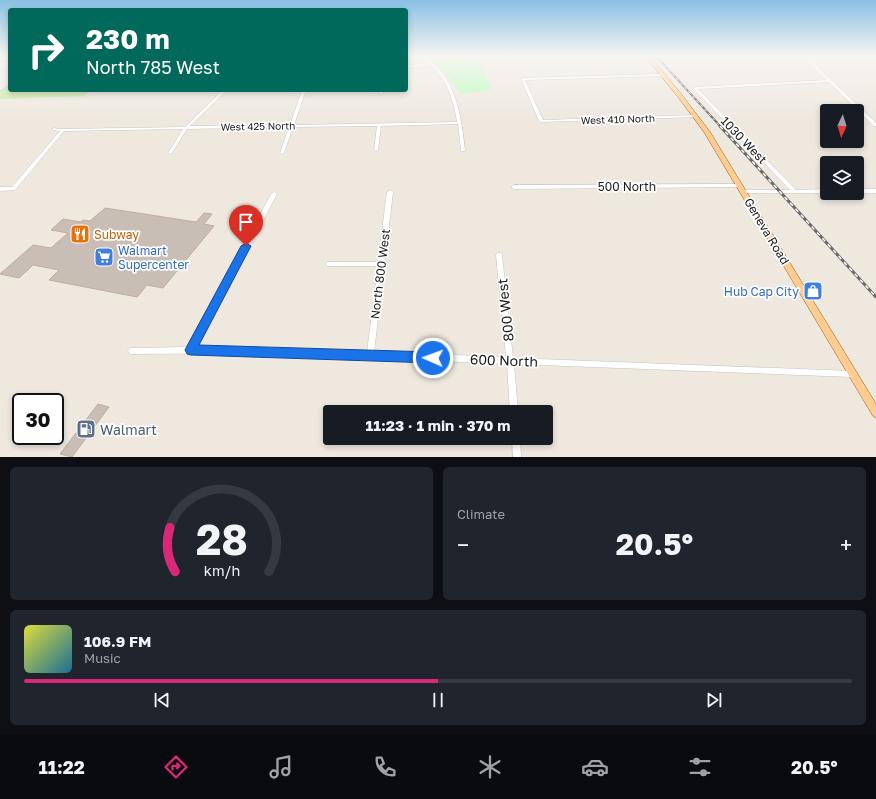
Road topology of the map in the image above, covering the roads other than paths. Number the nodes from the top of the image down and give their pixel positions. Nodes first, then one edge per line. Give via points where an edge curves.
1 (443, 77) edge
2 (582, 77) edge
3 (665, 77) edge
4 (825, 77) edge
5 (829, 81) junction
6 (223, 92) edge
7 (303, 92) edge
8 (696, 116) junction
9 (460, 123) junction
10 (379, 124) junction
11 (876, 125) edge
12 (292, 126) junction
13 (186, 128) junction
14 (55, 129) dead end
15 (63, 130) junction
16 (376, 150) dead end
17 (463, 150) dead end
18 (170, 153) dead end
19 (282, 153) dead end
20 (514, 187) dead end
21 (741, 189) junction
22 (0, 190) edge
23 (820, 191) edge
24 (864, 191) edge
25 (876, 191) edge
26 (390, 192) dead end
27 (794, 192) junction
28 (274, 194) dead end
29 (499, 255) dead end
30 (329, 264) dead end
31 (381, 264) junction
32 (191, 350) junction
33 (131, 351) dead end
34 (370, 355) junction
35 (510, 361) junction
36 (852, 374) junction
37 (513, 405) edge
38 (876, 413) edge
39 (516, 445) edge
40 (517, 457) edge

1 - 9 street via 451,90
2 - 8 street, West 410 North via 523,79 541,121
3 - 8 main road, Geneva Road
4 - 5 street
5 - 11 street
5 - 27 street, 1030 West via 695,88
6 - 13 street
7 - 12 street
8 - 21 main road, Geneva Road
9 - 10 street, West 425 North
9 - 17 street
10 - 12 street, West 425 North
10 - 16 street
12 - 13 street, West 425 North
12 - 19 street
13 - 15 street, West 425 North
13 - 18 street
14 - 15 street, West 425 North
15 - 22 street via 13,189
20 - 21 street, 500 North
21 - 27 street, 500 North
21 - 36 main road, Geneva Road
23 - 27 street, 500 North
24 - 25 street
26 - 31 street, North 800 West
28 - 32 street
29 - 35 street, 800 West
30 - 31 street
31 - 34 street, North 800 West
32 - 33 street, 600 North
32 - 34 street, 600 North
34 - 35 street, 600 North
35 - 36 street, 600 North
35 - 37 street, 800 West
36 - 38 main road, Geneva Road
39 - 40 street

